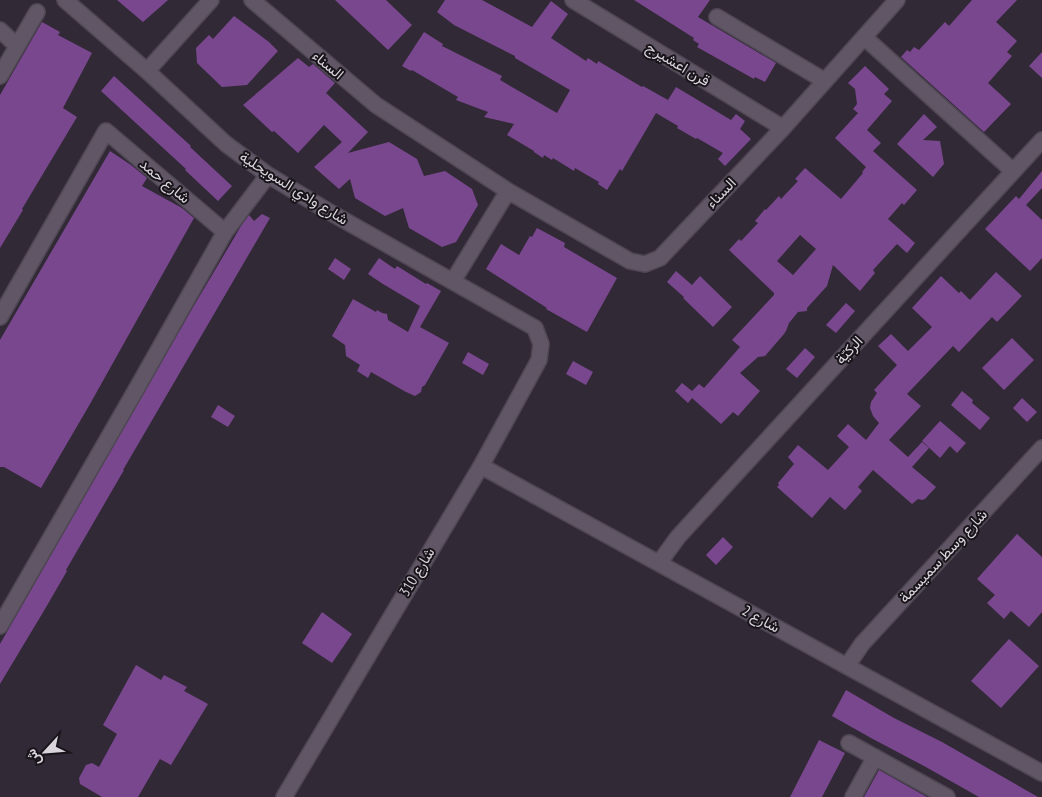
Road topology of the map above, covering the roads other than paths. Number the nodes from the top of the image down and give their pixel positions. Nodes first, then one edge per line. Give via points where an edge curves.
1 (66, 0) edge
2 (211, 0) edge
3 (252, 0) edge
4 (573, 0) edge
5 (897, 0) edge
6 (43, 5) edge
7 (717, 17) dead end
8 (0, 30) edge
9 (864, 37) junction
10 (17, 46) junction
11 (147, 71) junction
12 (0, 76) edge
13 (825, 81) junction
14 (783, 128) junction
15 (1042, 140) edge
16 (1013, 171) junction
17 (268, 175) junction
18 (508, 190) junction
19 (225, 232) junction
20 (453, 281) junction
21 (0, 317) edge
22 (541, 344) joint
23 (1042, 448) edge
24 (481, 466) junction
25 (659, 563) junction
26 (0, 626) edge
27 (847, 666) junction
28 (849, 743) dead end
29 (875, 757) junction
30 (1042, 773) edge
31 (284, 797) edge
32 (853, 797) edge
33 (947, 797) edge

1 - 11 street, شارع وادي السويحلية
2 - 11 street
3 - 18 street, السناء via 376,106
4 - 14 street, قرن اعشيرج
5 - 9 street, السناء
6 - 10 street
7 - 13 street
8 - 10 street
9 - 13 street, السناء
9 - 16 street
10 - 12 street
11 - 17 street, شارع وادي السويحلية via 226,144
13 - 14 street, السناء
14 - 18 street, السناء via 660,258 645,264 630,262
15 - 16 street, الركيّة
16 - 25 street, الركيّة via 678,537
17 - 19 street
17 - 20 street, شارع وادي السويحلية
18 - 20 street
19 - 21 street, شارع حمد via 106,131
19 - 26 street
20 - 22 street, شارع وادي السويحلية via 535,328
22 - 24 street, شارع 310 via 539,360
23 - 27 street, شارع وسط سميسمة via 862,644
24 - 25 street, شارع 2
24 - 31 street, شارع 310
25 - 27 street, شارع 2
27 - 30 street, شارع 2
28 - 29 street
29 - 32 street
29 - 33 street

